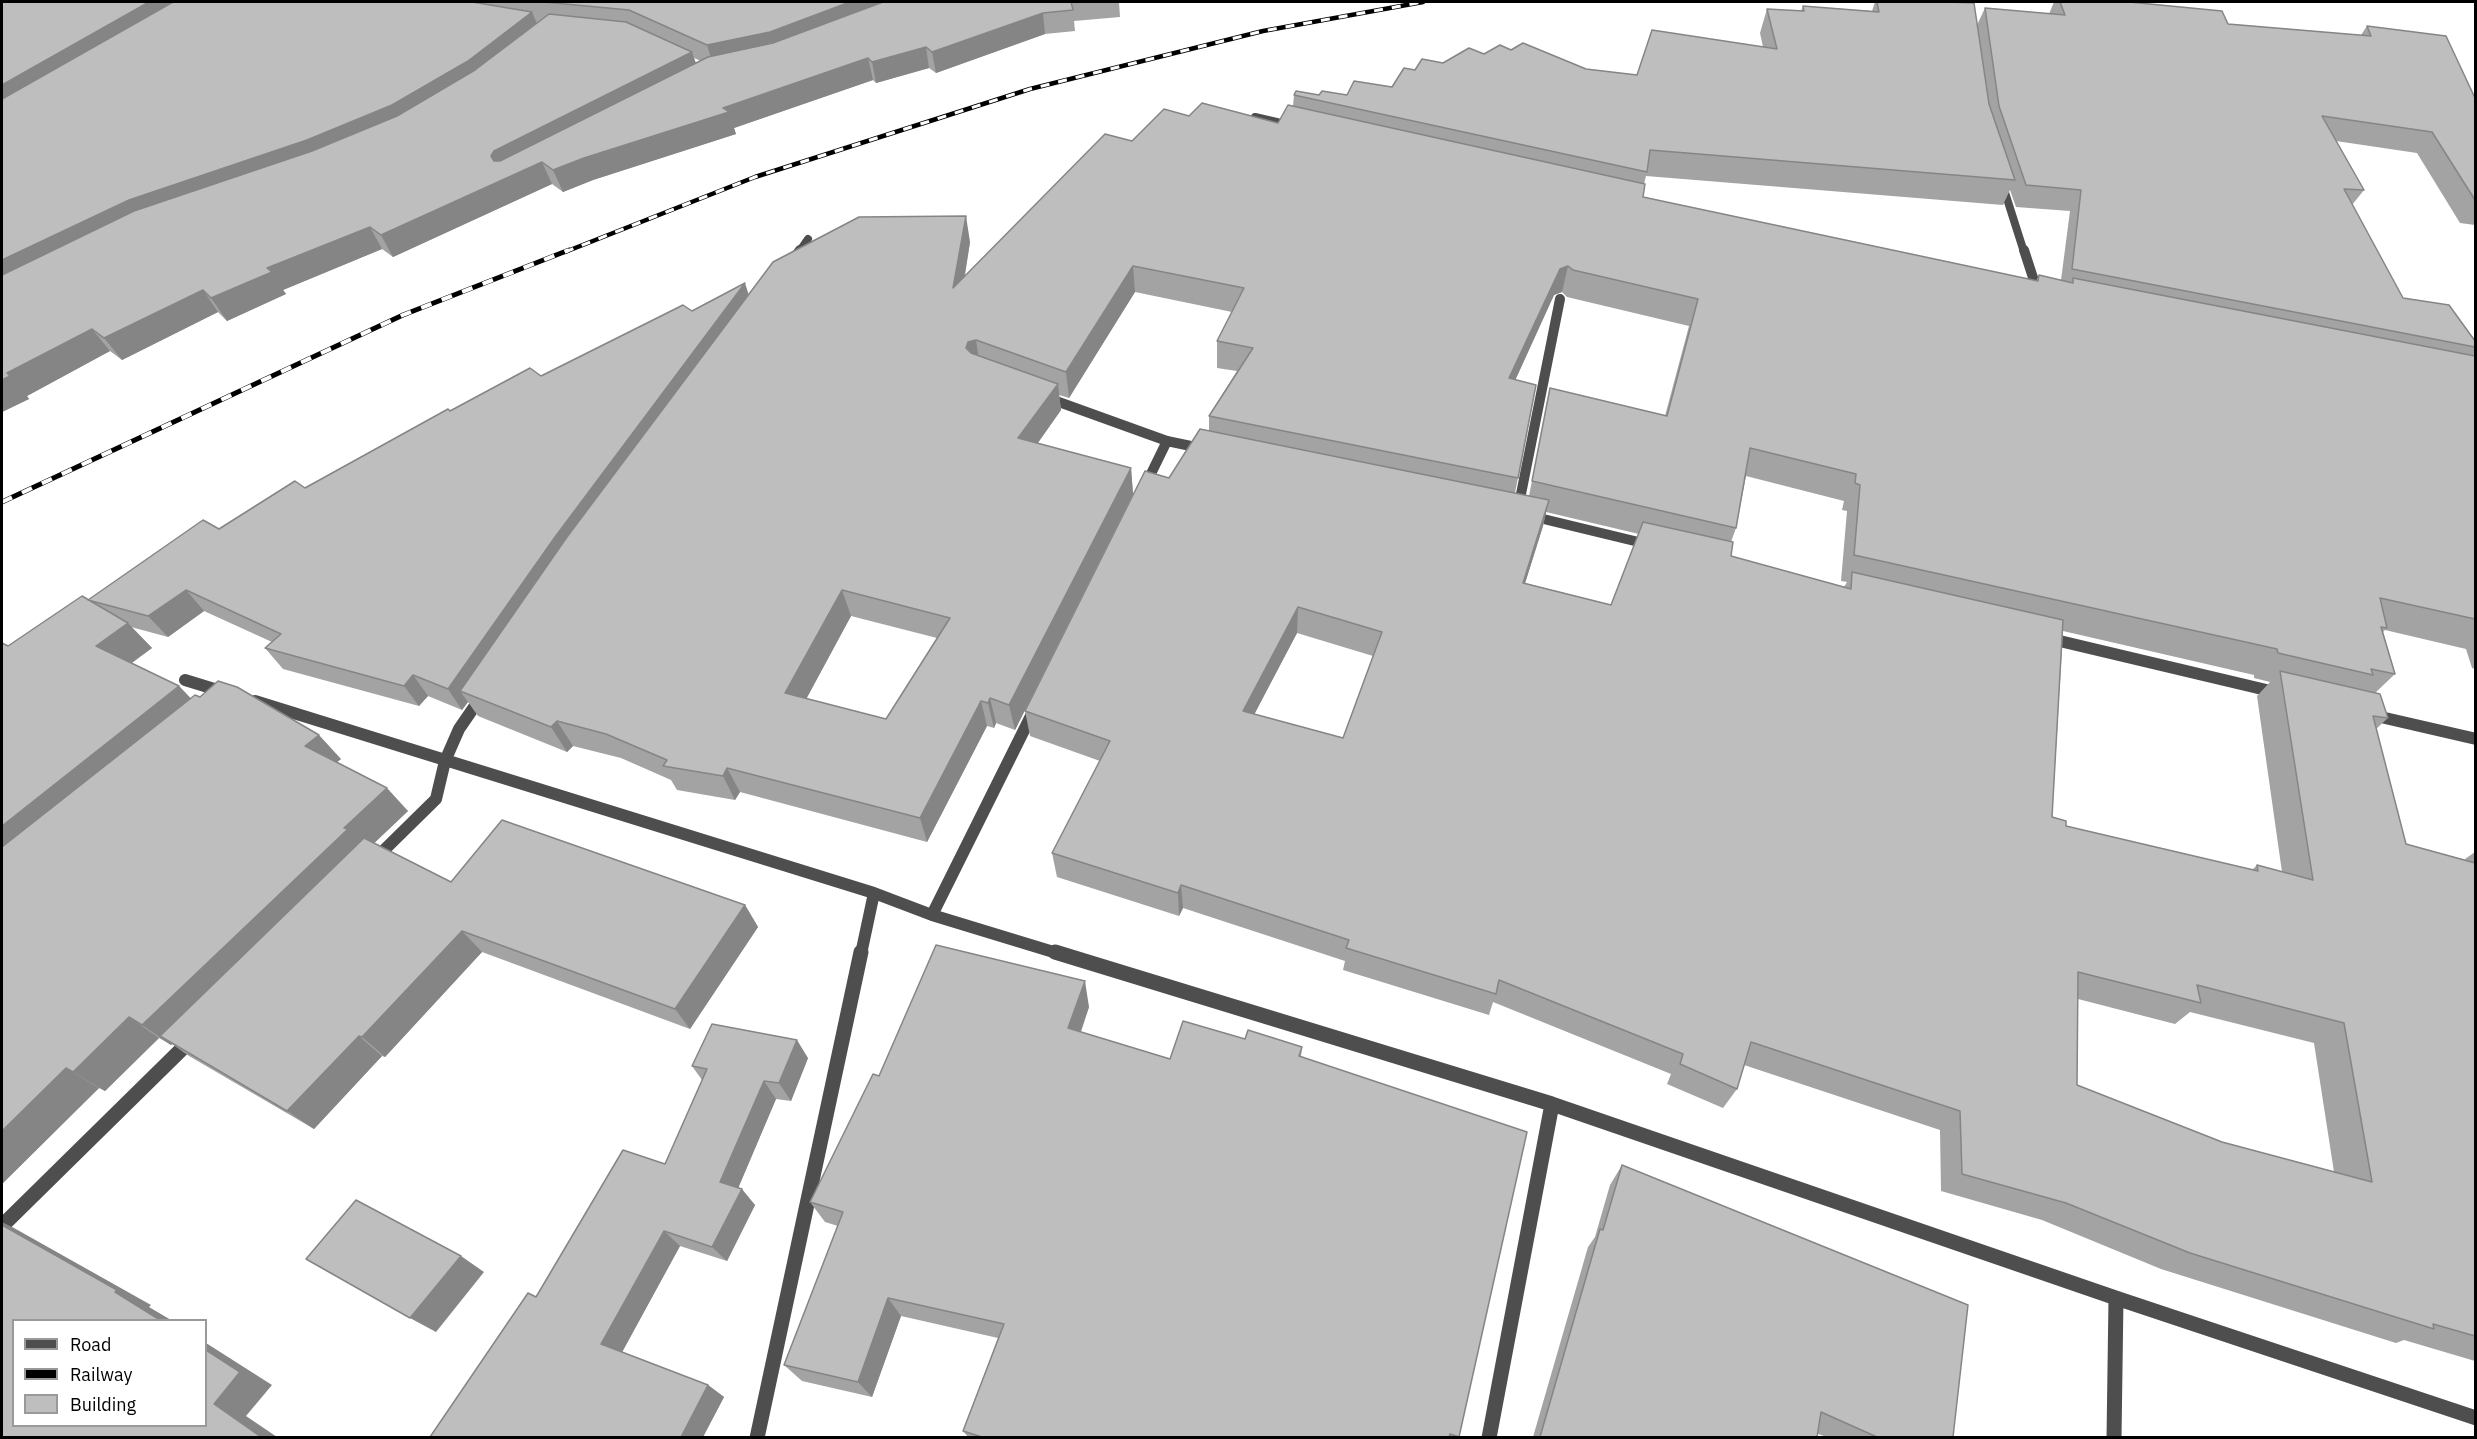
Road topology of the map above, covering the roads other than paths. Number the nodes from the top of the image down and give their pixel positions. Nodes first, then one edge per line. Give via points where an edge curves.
1 (1245, 115) edge
2 (1303, 128) edge
3 (1999, 172) edge
4 (808, 239) dead end
5 (787, 268) edge
6 (2027, 290) edge
7 (2038, 293) junction
8 (2050, 295) edge
9 (1560, 299) edge
10 (1034, 393) edge
11 (1167, 441) junction
12 (1214, 451) edge
13 (1141, 494) edge
14 (1668, 549) edge
15 (2037, 636) edge
16 (185, 680) dead end
17 (491, 682) edge
18 (1042, 694) edge
19 (2291, 696) edge
20 (2360, 712) edge
21 (2475, 739) edge
22 (445, 761) junction
23 (368, 866) edge
24 (874, 893) junction
25 (932, 915) junction
26 (198, 1033) edge
27 (1552, 1104) junction
28 (2, 1226) edge
29 (2116, 1298) junction
30 (2475, 1418) edge
31 (757, 1437) edge
32 (1489, 1437) edge
33 (2114, 1437) edge

1 - 2 street
3 - 7 street
4 - 5 street
6 - 7 street
7 - 8 street
9 - 14 street via 1512,512
10 - 11 street
11 - 12 street
11 - 13 street
15 - 19 street
16 - 22 street via 231,699
17 - 22 street via 459,729
18 - 25 street
20 - 21 street
22 - 23 street via 436,799
22 - 24 street
24 - 25 street
24 - 31 street
25 - 27 street
26 - 28 street
27 - 29 street
27 - 32 street
29 - 30 street
29 - 33 street

